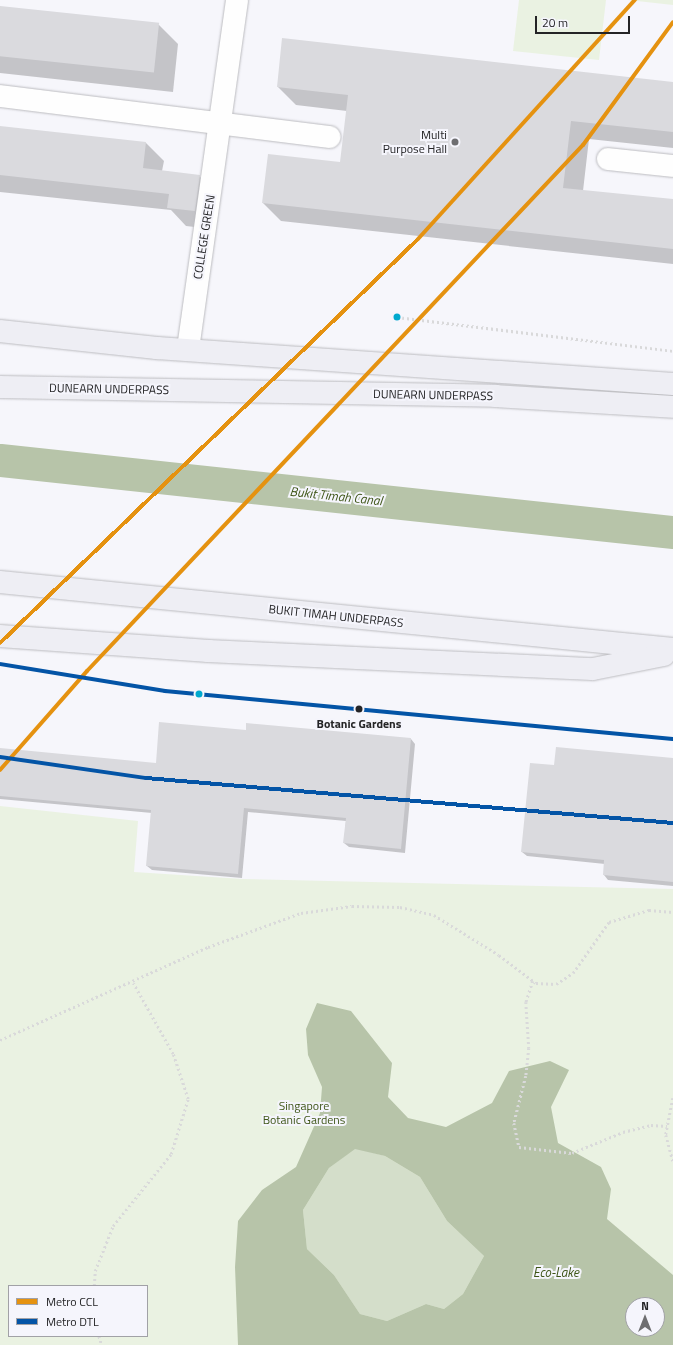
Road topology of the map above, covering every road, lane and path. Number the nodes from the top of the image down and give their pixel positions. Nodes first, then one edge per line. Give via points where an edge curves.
1 (237, 0) edge
2 (0, 96) edge
3 (221, 125) junction
4 (330, 137) dead end
5 (608, 159) dead end
6 (673, 166) edge
7 (397, 317) dead end
8 (0, 331) edge
9 (188, 349) junction
10 (673, 351) edge
11 (673, 384) edge
12 (0, 386) edge
13 (673, 407) edge
14 (0, 582) edge
15 (0, 636) edge
16 (673, 649) edge
17 (673, 653) edge
18 (673, 912) edge
19 (533, 981) junction
20 (133, 983) junction
21 (0, 1040) edge
22 (673, 1098) edge
23 (668, 1111) junction
24 (673, 1111) edge
25 (667, 1126) junction
26 (673, 1161) edge
27 (94, 1285) edge

1 - 3 street, COLLEGE GREEN
2 - 3 street
3 - 4 street
3 - 9 street, COLLEGE GREEN
5 - 6 street
7 - 10 path
8 - 9 highway
9 - 11 highway
12 - 13 highway, DUNEARN UNDERPASS via 495,396
14 - 16 highway, BUKIT TIMAH UNDERPASS
15 - 17 highway via 208,651 593,669
18 - 19 path via 649,910 609,922 572,973 556,984
19 - 20 path via 499,955 434,915 400,908 352,906 302,913 208,947
19 - 25 path via 526,1002 529,1048 526,1076 514,1123 519,1147 572,1153 623,1132 651,1125
20 - 21 path
20 - 27 path via 170,1047 188,1099 171,1154 113,1226 95,1271
22 - 23 path
23 - 24 path
23 - 25 path
25 - 26 path

